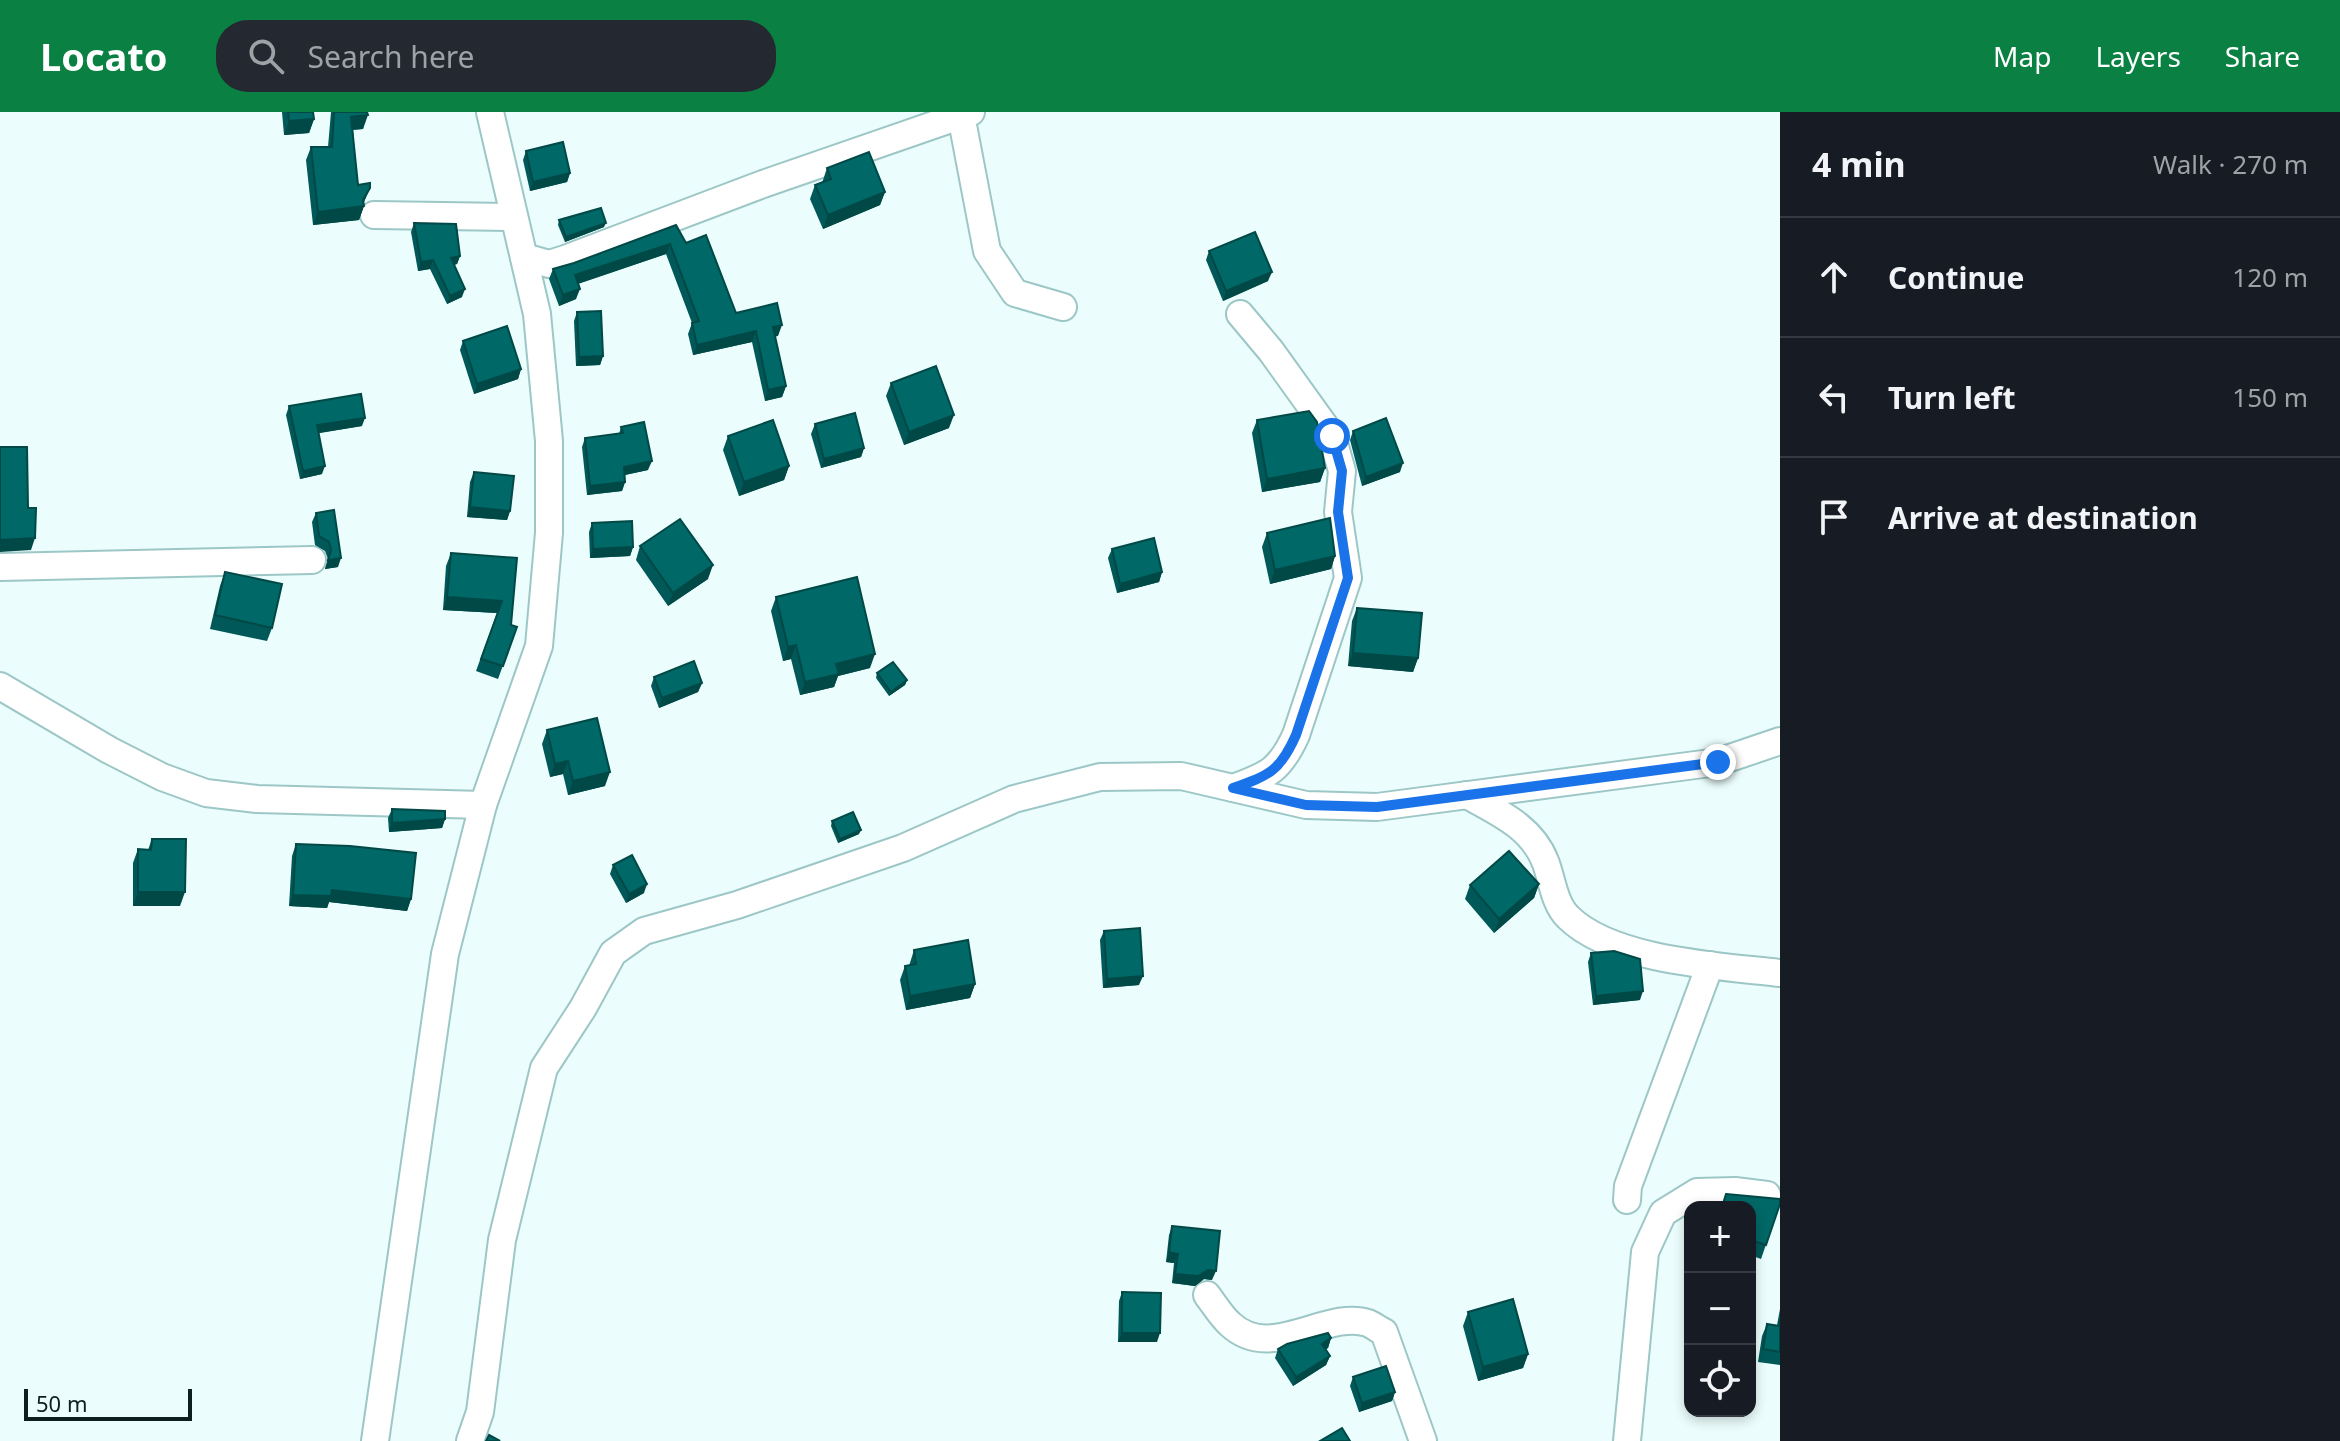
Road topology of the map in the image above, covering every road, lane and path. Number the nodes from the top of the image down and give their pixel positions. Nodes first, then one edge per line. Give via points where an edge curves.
1 (490, 112) edge
2 (966, 114) edge
3 (374, 215) dead end
4 (514, 217) junction
5 (524, 257) junction
6 (1063, 307) dead end
7 (1240, 314) dead end
8 (312, 560) dead end
9 (0, 567) edge
10 (1, 685) edge
11 (1780, 741) edge
12 (1233, 788) junction
13 (1467, 795) junction
14 (483, 805) junction
15 (1710, 965) junction
16 (1780, 973) edge
17 (1767, 1195) edge
18 (1627, 1200) dead end
19 (1207, 1295) dead end
20 (375, 1441) edge
21 (470, 1441) edge
22 (1423, 1441) edge
23 (1627, 1441) edge

1 - 4 street
2 - 5 street via 565,259 549,264
2 - 6 street via 987,251 1015,293
3 - 4 street
4 - 5 street
5 - 14 street via 537,314 549,441 549,533 539,646
7 - 12 street via 1332,436 1342,471 1338,512 1348,578 1285,759 1262,778
8 - 9 street
10 - 14 street via 109,750 206,793
11 - 13 street via 1718,762
12 - 13 street via 1306,805 1377,807
12 - 21 street via 1181,776 1100,777 1014,799 903,848 644,931 613,953 544,1068 502,1240 480,1412
13 - 15 street via 1523,828 1536,843 1567,917 1587,931 1657,957
14 - 20 street via 445,954
15 - 16 street
15 - 18 street
17 - 23 street via 1697,1192 1663,1213 1645,1252
19 - 22 street via 1231,1326 1251,1336 1272,1339 1344,1322 1367,1322 1384,1332

